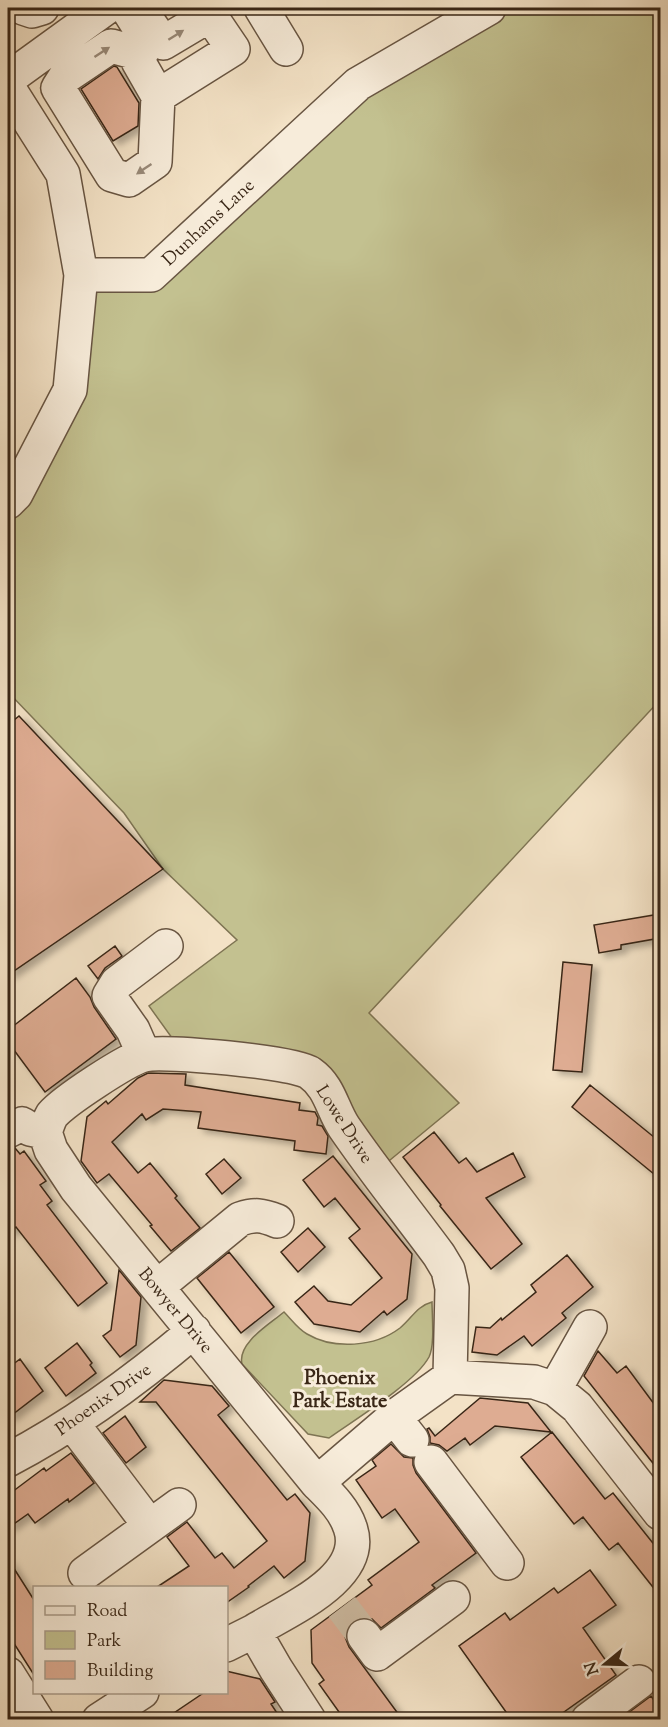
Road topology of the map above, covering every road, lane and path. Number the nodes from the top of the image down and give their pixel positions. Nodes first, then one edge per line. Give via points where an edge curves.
1 (22, 8) edge
2 (42, 8) edge
3 (106, 8) edge
4 (127, 8) edge
5 (139, 8) edge
6 (261, 8) edge
7 (489, 8) edge
8 (286, 49) dead end
9 (141, 54) junction
10 (8, 79) edge
11 (8, 87) edge
12 (158, 96) junction
13 (81, 275) junction
14 (8, 502) edge
15 (166, 946) dead end
16 (144, 1055) junction
17 (20, 1123) edge
18 (277, 1221) dead end
19 (157, 1287) junction
20 (590, 1328) dead end
21 (194, 1331) junction
22 (450, 1377) junction
23 (555, 1389) junction
24 (72, 1423) junction
25 (413, 1440) junction
26 (8, 1460) edge
27 (317, 1483) junction
28 (179, 1505) dead end
29 (660, 1513) edge
30 (150, 1526) junction
31 (507, 1563) dead end
32 (85, 1573) dead end
33 (453, 1598) dead end
34 (364, 1636) tunnel mouth
35 (240, 1638) edge
36 (8, 1674) edge
37 (639, 1682) dead end
38 (139, 1694) edge
39 (38, 1719) edge
40 (99, 1719) edge
41 (309, 1719) edge
42 (588, 1719) edge

1 - 2 street
3 - 10 street
4 - 9 street via 147,40
5 -> 12 street via 164,43 210,15 233,49
6 - 8 street
7 - 13 street, Dunhams Lane via 358,84 151,275
9 - 12 street via 138,61
12 -> 9 street via 155,162 129,180 112,175 58,88 65,77 111,46
11 - 13 street via 63,174
13 - 14 street via 70,390 16,494
15 - 16 street via 117,983 109,996 133,1030
16 - 17 street, Lowe Drive via 67,1101 51,1116
16 - 22 street, Lowe Drive via 282,1064 310,1073 331,1097 342,1124 448,1270 452,1288
17 - 19 street, Bowyer Drive via 51,1150 76,1188
18 - 19 street via 263,1215 240,1219
19 - 21 street, Bowyer Drive
20 - 23 street
21 - 24 street, Phoenix Drive
21 - 27 street, Bowyer Drive
22 - 23 street via 534,1382
22 - 25 street
23 - 29 street via 577,1407
24 - 26 street, Phoenix Drive
24 - 30 street
25 - 27 street
25 - 31 street
27 - 35 street, Bowyer Drive via 339,1506 353,1539 352,1552 334,1596
28 - 30 street
30 - 32 street
33 - 34 street via 377,1654
35 - 41 street via 276,1669
36 - 39 street
37 - 42 street
38 - 40 street

